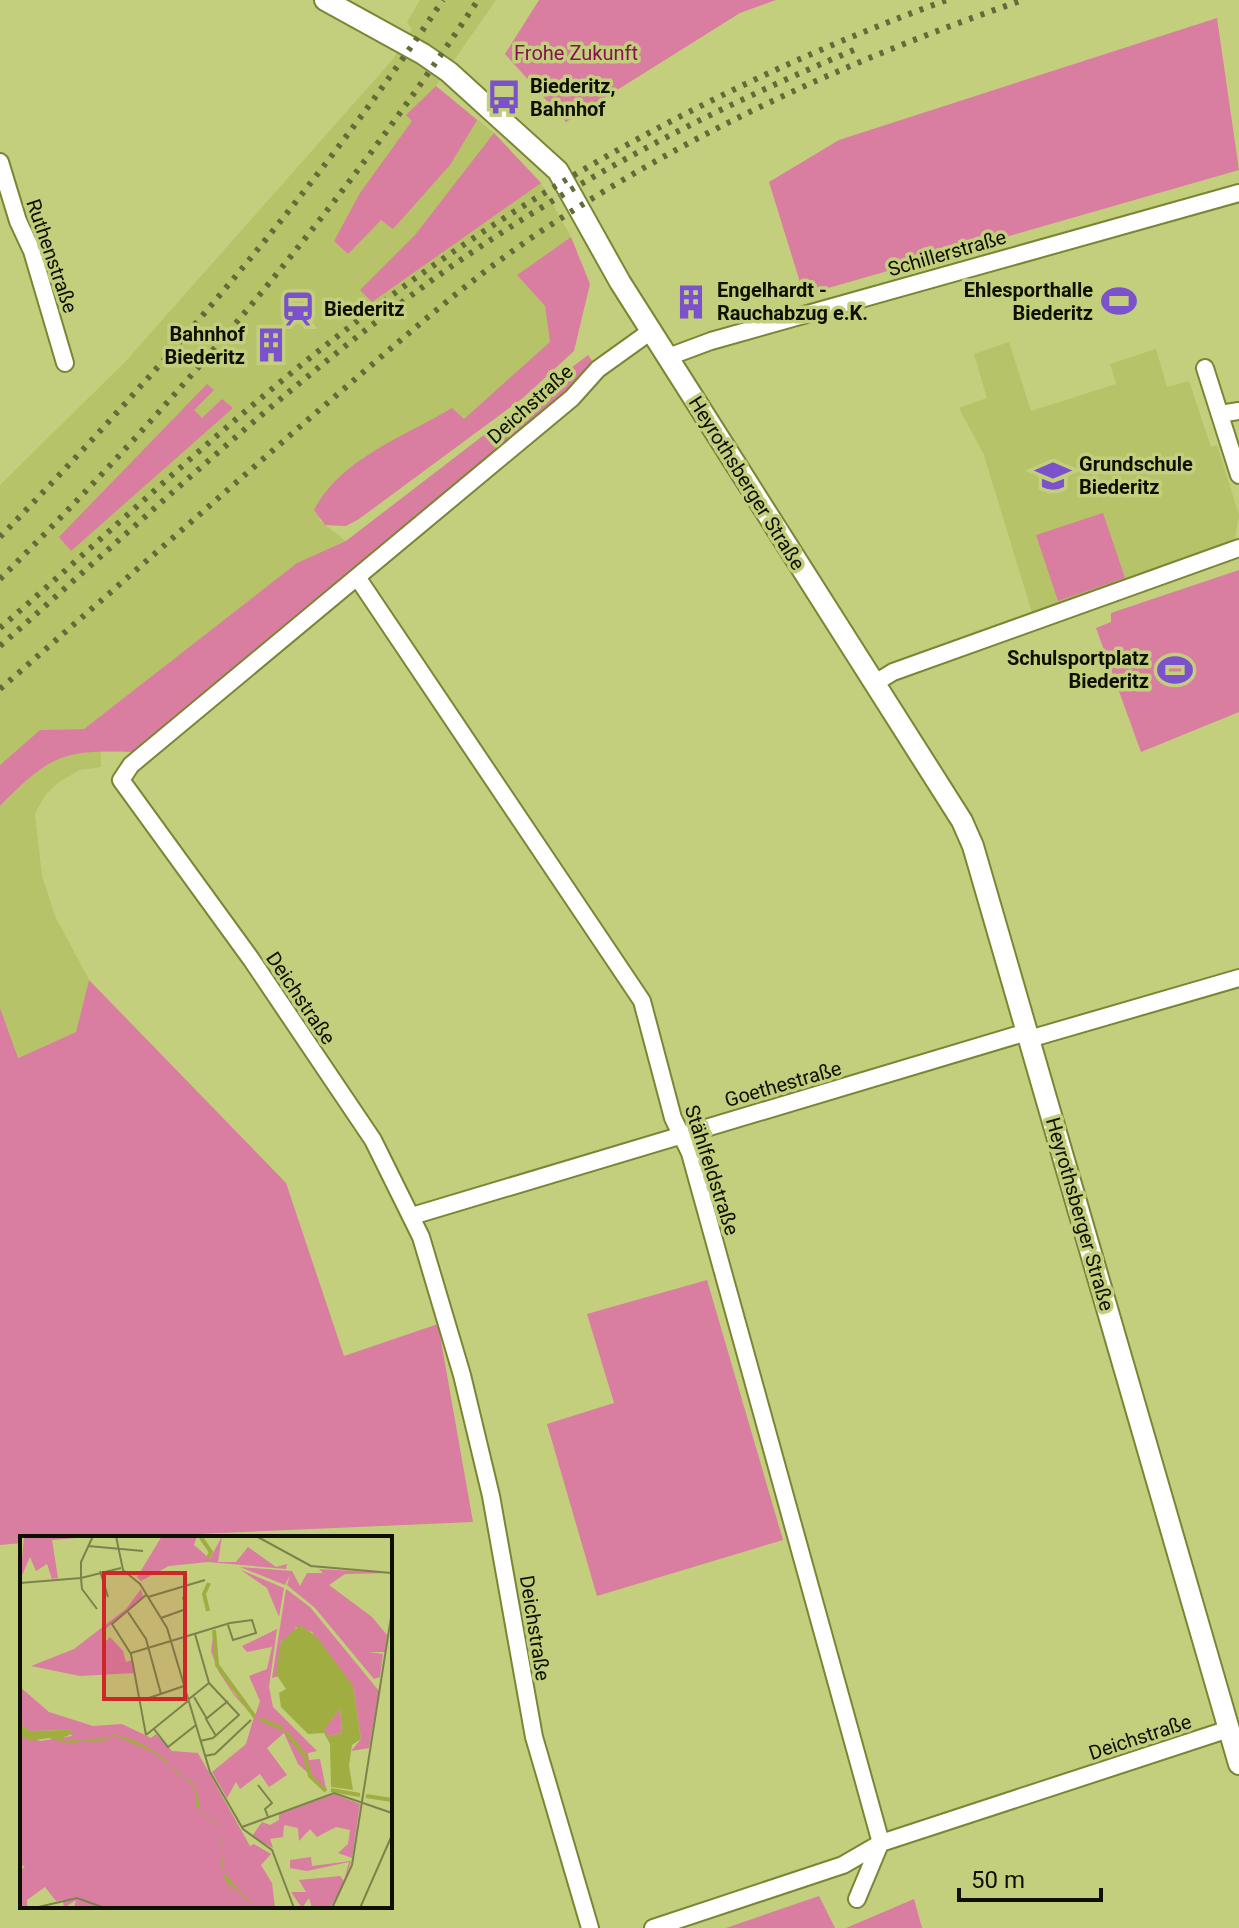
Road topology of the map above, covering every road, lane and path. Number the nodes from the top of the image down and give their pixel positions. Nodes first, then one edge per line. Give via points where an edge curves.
1 (325, 0) edge
2 (0, 162) edge
3 (1239, 193) edge
4 (651, 331) junction
5 (668, 357) junction
6 (65, 363) dead end
7 (1205, 368) dead end
8 (1239, 411) edge
9 (1220, 414) junction
10 (1239, 475) edge
11 (1239, 548) edge
12 (357, 577) junction
13 (875, 683) junction
14 (1239, 978) edge
15 (1028, 1036) junction
16 (680, 1135) junction
17 (412, 1216) junction
18 (1229, 1729) junction
19 (1239, 1764) edge
20 (881, 1843) junction
21 (857, 1899) dead end
22 (590, 1928) edge
23 (653, 1928) edge

1 - 4 street, Heyrothsberger Straße via 449,72 558,171
2 - 6 street, Ruthenstraße
3 - 5 street, Schillerstraße
4 - 5 street, Heyrothsberger Straße
4 - 12 street, Deichstraße via 598,369 572,398
5 - 13 street, Heyrothsberger Straße
7 - 9 street
8 - 9 street
9 - 10 street
11 - 13 street via 893,672
12 - 16 street, Stählfeldstraße via 642,1001
12 - 17 street, Deichstraße via 131,765 121,780 373,1140
13 - 15 street, Heyrothsberger Straße via 968,833
14 - 15 street, Goethestraße
15 - 16 street, Goethestraße
15 - 18 street, Heyrothsberger Straße
16 - 17 street, Goethestraße
16 - 20 street, Stählfeldstraße via 690,1153
17 - 22 street, Deichstraße via 462,1375 501,1548 534,1737
18 - 19 street, Heyrothsberger Straße
18 - 20 street, Deichstraße
20 - 21 street
20 - 23 street, Deichstraße via 843,1865

